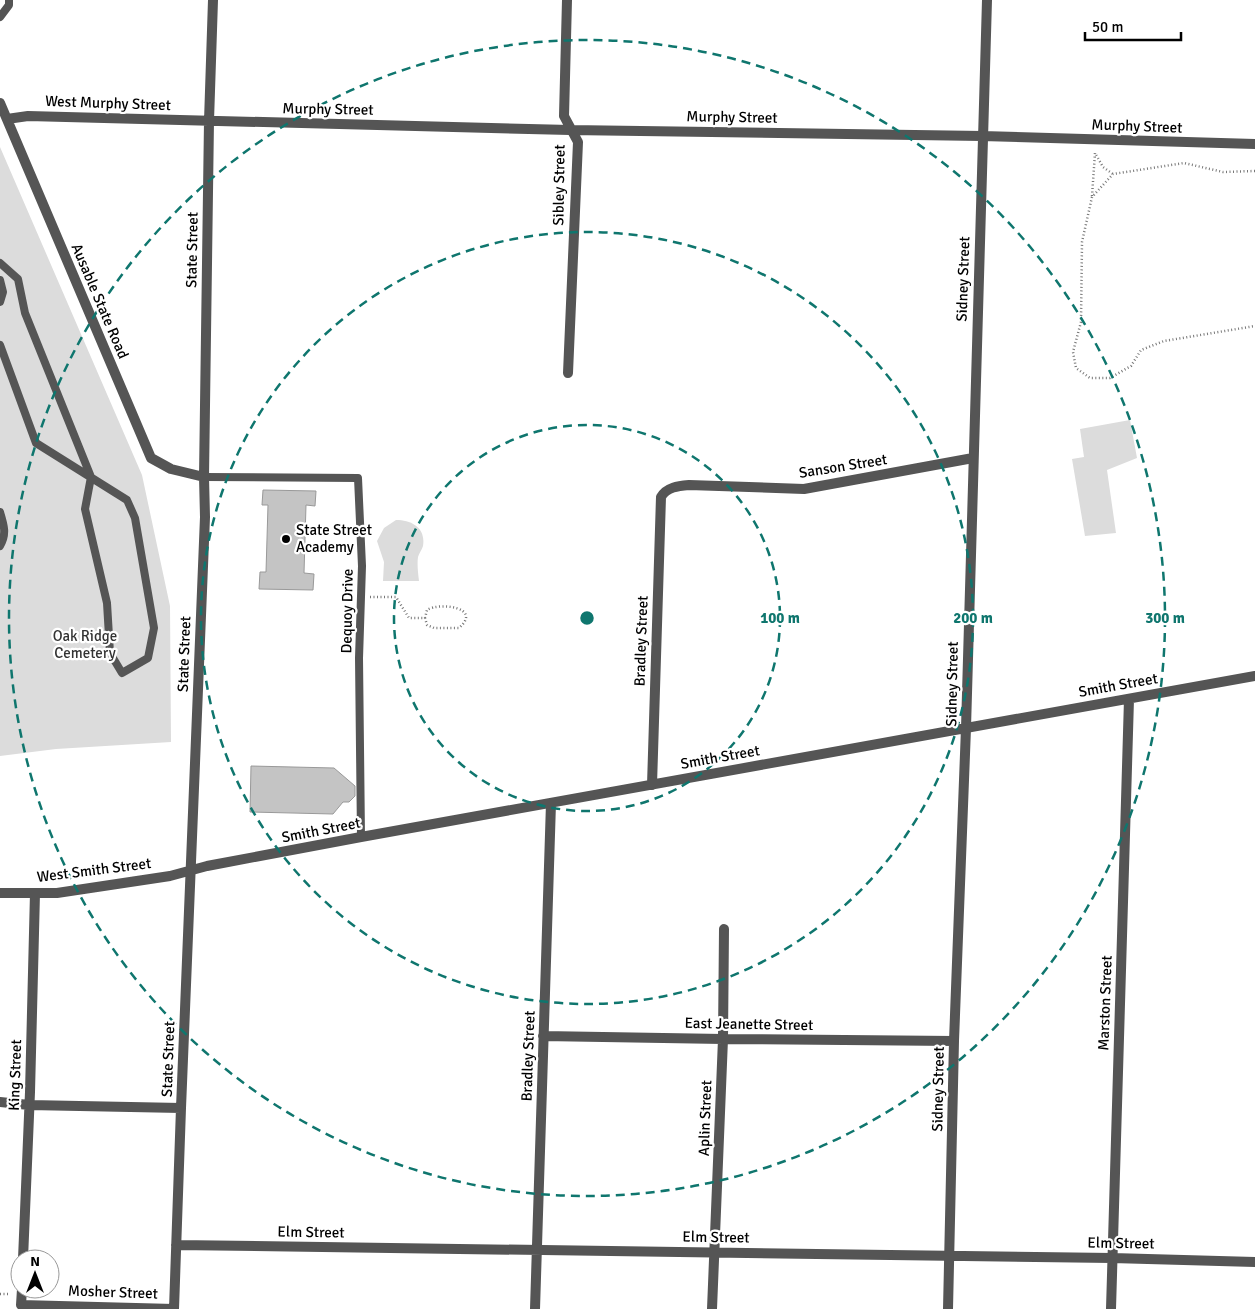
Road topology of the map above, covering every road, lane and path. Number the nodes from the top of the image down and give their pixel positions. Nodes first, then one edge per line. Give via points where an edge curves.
1 (9, 0) edge
2 (213, 0) edge
3 (567, 0) edge
4 (987, 0) edge
5 (0, 17) edge
6 (0, 103) edge
7 (7, 119) junction
8 (209, 121) junction
9 (570, 130) junction
10 (982, 136) junction
11 (1255, 144) edge
12 (1255, 171) edge
13 (1113, 174) junction
14 (1092, 197) junction
15 (0, 263) edge
16 (0, 280) edge
17 (0, 302) edge
18 (1255, 326) edge
19 (0, 345) edge
20 (568, 373) dead end
21 (973, 458) junction
22 (91, 477) junction
23 (204, 477) junction
24 (660, 497) joint
25 (0, 512) edge
26 (0, 546) edge
27 (361, 596) junction
28 (425, 618) junction
29 (1255, 676) edge
30 (1129, 699) junction
31 (966, 728) junction
32 (652, 785) junction
33 (551, 803) junction
34 (361, 838) junction
35 (190, 871) junction
36 (0, 893) edge
37 (35, 893) junction
38 (724, 929) dead end
39 (543, 1036) junction
40 (723, 1039) junction
41 (954, 1041) junction
42 (0, 1102) edge
43 (29, 1104) junction
44 (180, 1108) junction
45 (176, 1245) junction
46 (23, 1249) edge
47 (537, 1250) junction
48 (714, 1252) junction
49 (950, 1256) junction
50 (1112, 1258) junction
51 (1255, 1262) edge
52 (0, 1294) edge
53 (10, 1294) dead end
54 (21, 1299) edge
55 (174, 1309) edge
56 (535, 1309) edge
57 (712, 1309) edge
58 (948, 1309) edge
59 (1111, 1309) edge

1 - 5 lane
2 - 8 street, State Street
3 - 9 street, Sibley Street via 564,116
4 - 10 street, Sidney Street
6 - 7 street, Ausable State Road
7 - 8 street, West Murphy Street via 28,116
7 - 23 street, Ausable State Road via 151,458 171,469
8 - 9 street, Murphy Street
8 - 23 street, State Street
9 - 10 street, Murphy Street
9 - 20 street, Sibley Street via 578,142
10 - 11 street, Murphy Street
10 - 21 street, Sidney Street
12 - 13 path via 1223,172 1184,163
13 - 14 path
13 - 14 path via 1103,167 1095,153
14 - 18 path via 1082,242 1081,322 1073,352 1076,368 1090,378 1110,378 1131,366 1141,350 1164,341
15 - 22 lane via 18,279 25,313
16 - 17 lane via 3,292
19 - 22 lane via 36,443
21 - 24 street, Sanson Street via 804,489 677,486
21 - 31 street, Sidney Street
22 - 22 lane via 85,508 107,603 110,653 122,673 148,658 154,628 135,518 127,500
23 - 27 lane, Dequoy Drive via 358,478
23 - 35 street, State Street
24 - 32 street, Bradley Street
25 - 26 lane via 5,529
27 - 28 path via 396,597 409,618
27 - 34 lane, Dequoy Drive
28 - 28 path via 427,625 434,628 459,628 466,618 464,611 458,608 432,607 427,610
29 - 30 street, Smith Street
30 - 31 street, Smith Street
30 - 50 street, Marston Street
31 - 32 street, Smith Street
31 - 41 street, Sidney Street
32 - 33 street, Smith Street
33 - 34 street, Smith Street
33 - 39 street, Bradley Street
34 - 35 street, Smith Street
35 - 37 street, West Smith Street via 56,893
35 - 44 street, State Street
36 - 37 street, West Smith Street
37 - 43 street, King Street
38 - 40 street, Aplin Street
39 - 40 street, East Jeanette Street
39 - 47 street, Bradley Street
40 - 41 street, East Jeanette Street
40 - 48 street, Aplin Street
41 - 49 street, Sidney Street
42 - 43 street
43 - 44 street
43 - 46 street, King Street
44 - 45 street, State Street
45 - 47 street, Elm Street
45 - 55 street, State Street
47 - 48 street, Elm Street
47 - 56 street, Bradley Street
48 - 49 street, Elm Street
48 - 57 street, Aplin Street
49 - 50 street, Elm Street
49 - 58 street, Sidney Street
50 - 51 street, Elm Street
50 - 59 street, Marston Street
52 - 53 path
54 - 55 street, Mosher Street via 21,1304

